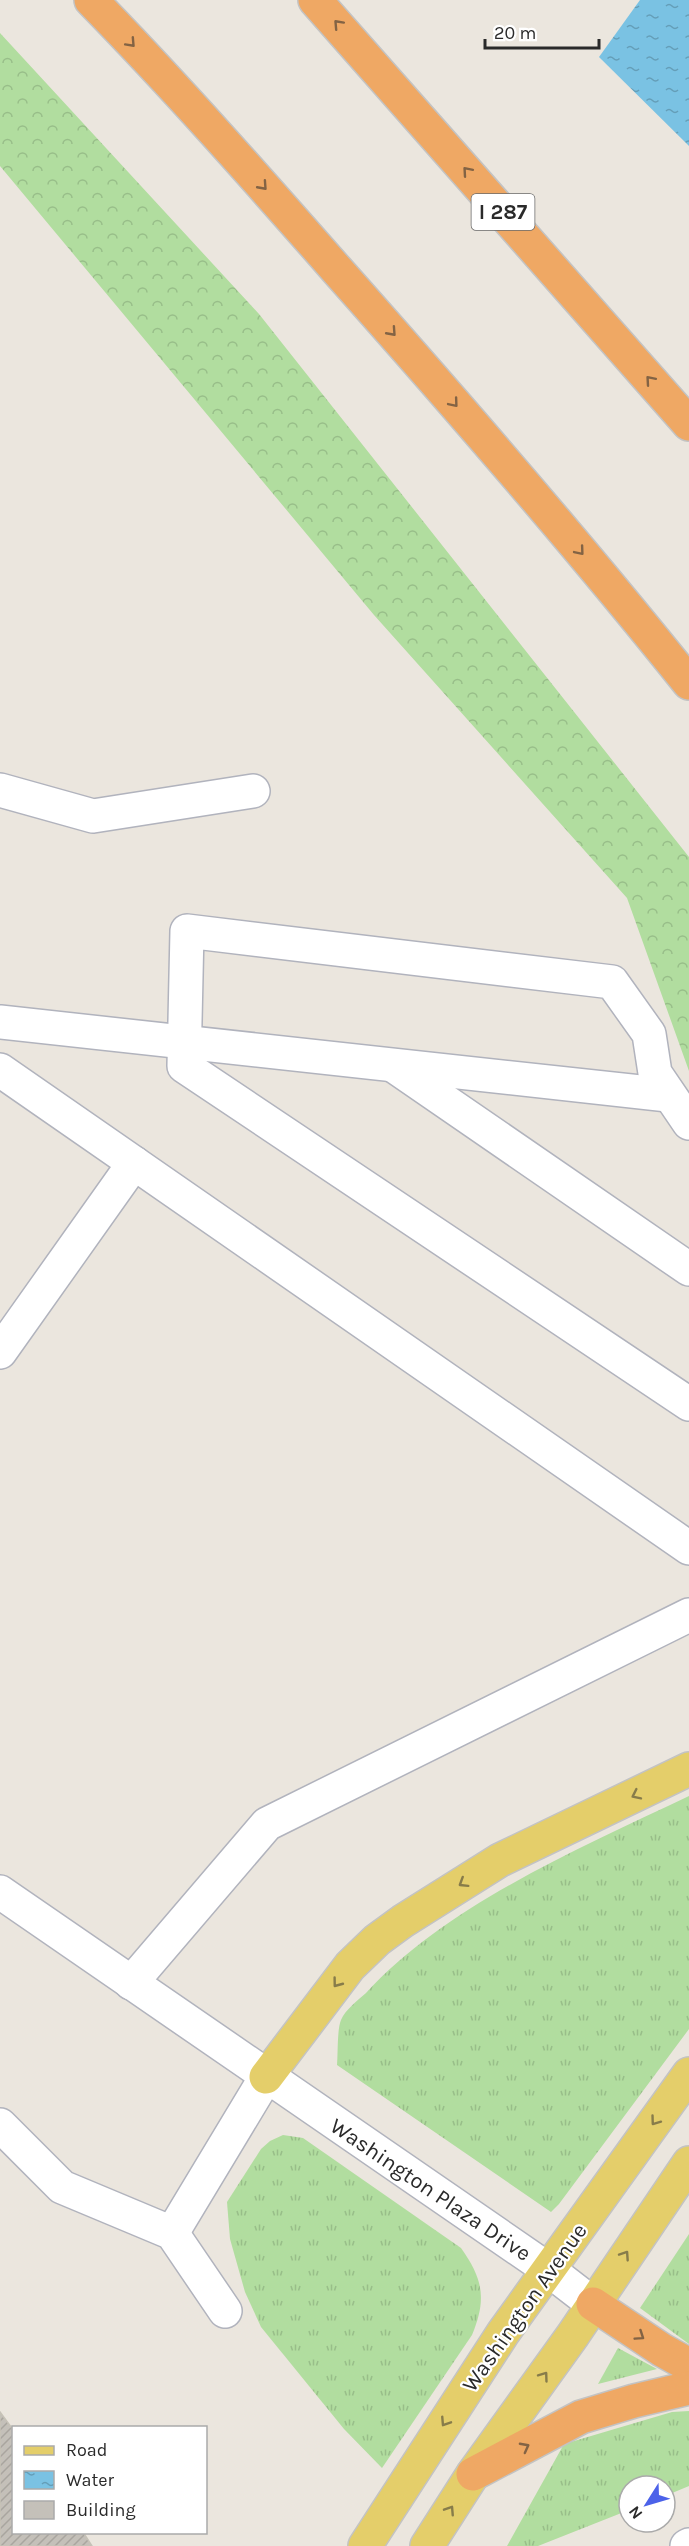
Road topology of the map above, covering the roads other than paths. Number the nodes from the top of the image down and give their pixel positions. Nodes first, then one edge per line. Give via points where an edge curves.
1 (91, 0) edge
2 (315, 0) edge
3 (689, 424) edge
4 (689, 683) edge
5 (0, 790) edge
6 (253, 791) dead end
7 (0, 1022) edge
8 (185, 1042) junction
9 (392, 1065) junction
10 (0, 1070) edge
11 (668, 1095) junction
12 (689, 1123) edge
13 (134, 1163) junction
14 (689, 1269) edge
15 (0, 1352) edge
16 (689, 1404) edge
17 (689, 1548) edge
18 (689, 1615) edge
19 (689, 1769) edge
20 (0, 1892) edge
21 (131, 1983) junction
22 (689, 2074) edge
23 (266, 2076) junction
24 (0, 2125) edge
25 (689, 2163) edge
26 (172, 2233) junction
27 (549, 2270) junction
28 (593, 2304) junction
29 (225, 2311) dead end
30 (689, 2365) edge
31 (689, 2388) edge
32 (473, 2474) junction
33 (365, 2546) edge
34 (427, 2546) edge

1 -> 4 highway via 416,358
3 -> 2 highway, I 287
5 - 6 street via 93,816
7 - 8 street
8 - 9 street
8 - 11 street via 187,931 612,982 649,1034 655,1073
8 - 16 street via 184,1066
9 - 11 street
9 - 14 street
10 - 13 street
11 - 12 street
13 - 15 street
13 - 17 street
18 - 21 street via 267,1824
19 -> 23 main road via 500,1860 377,1940 350,1966
20 - 21 street, Washington Plaza Drive
21 - 23 street, Washington Plaza Drive
22 -> 27 main road, Washington Avenue
23 - 26 street
23 - 27 street, Washington Plaza Drive
24 - 26 street via 62,2187
28 -> 25 main road
26 - 29 street
27 - 28 street, Washington Plaza Drive
27 -> 33 main road, Washington Avenue via 503,2333
28 -> 30 highway
32 -> 28 main road
32 -> 31 highway via 581,2417
34 -> 32 main road

